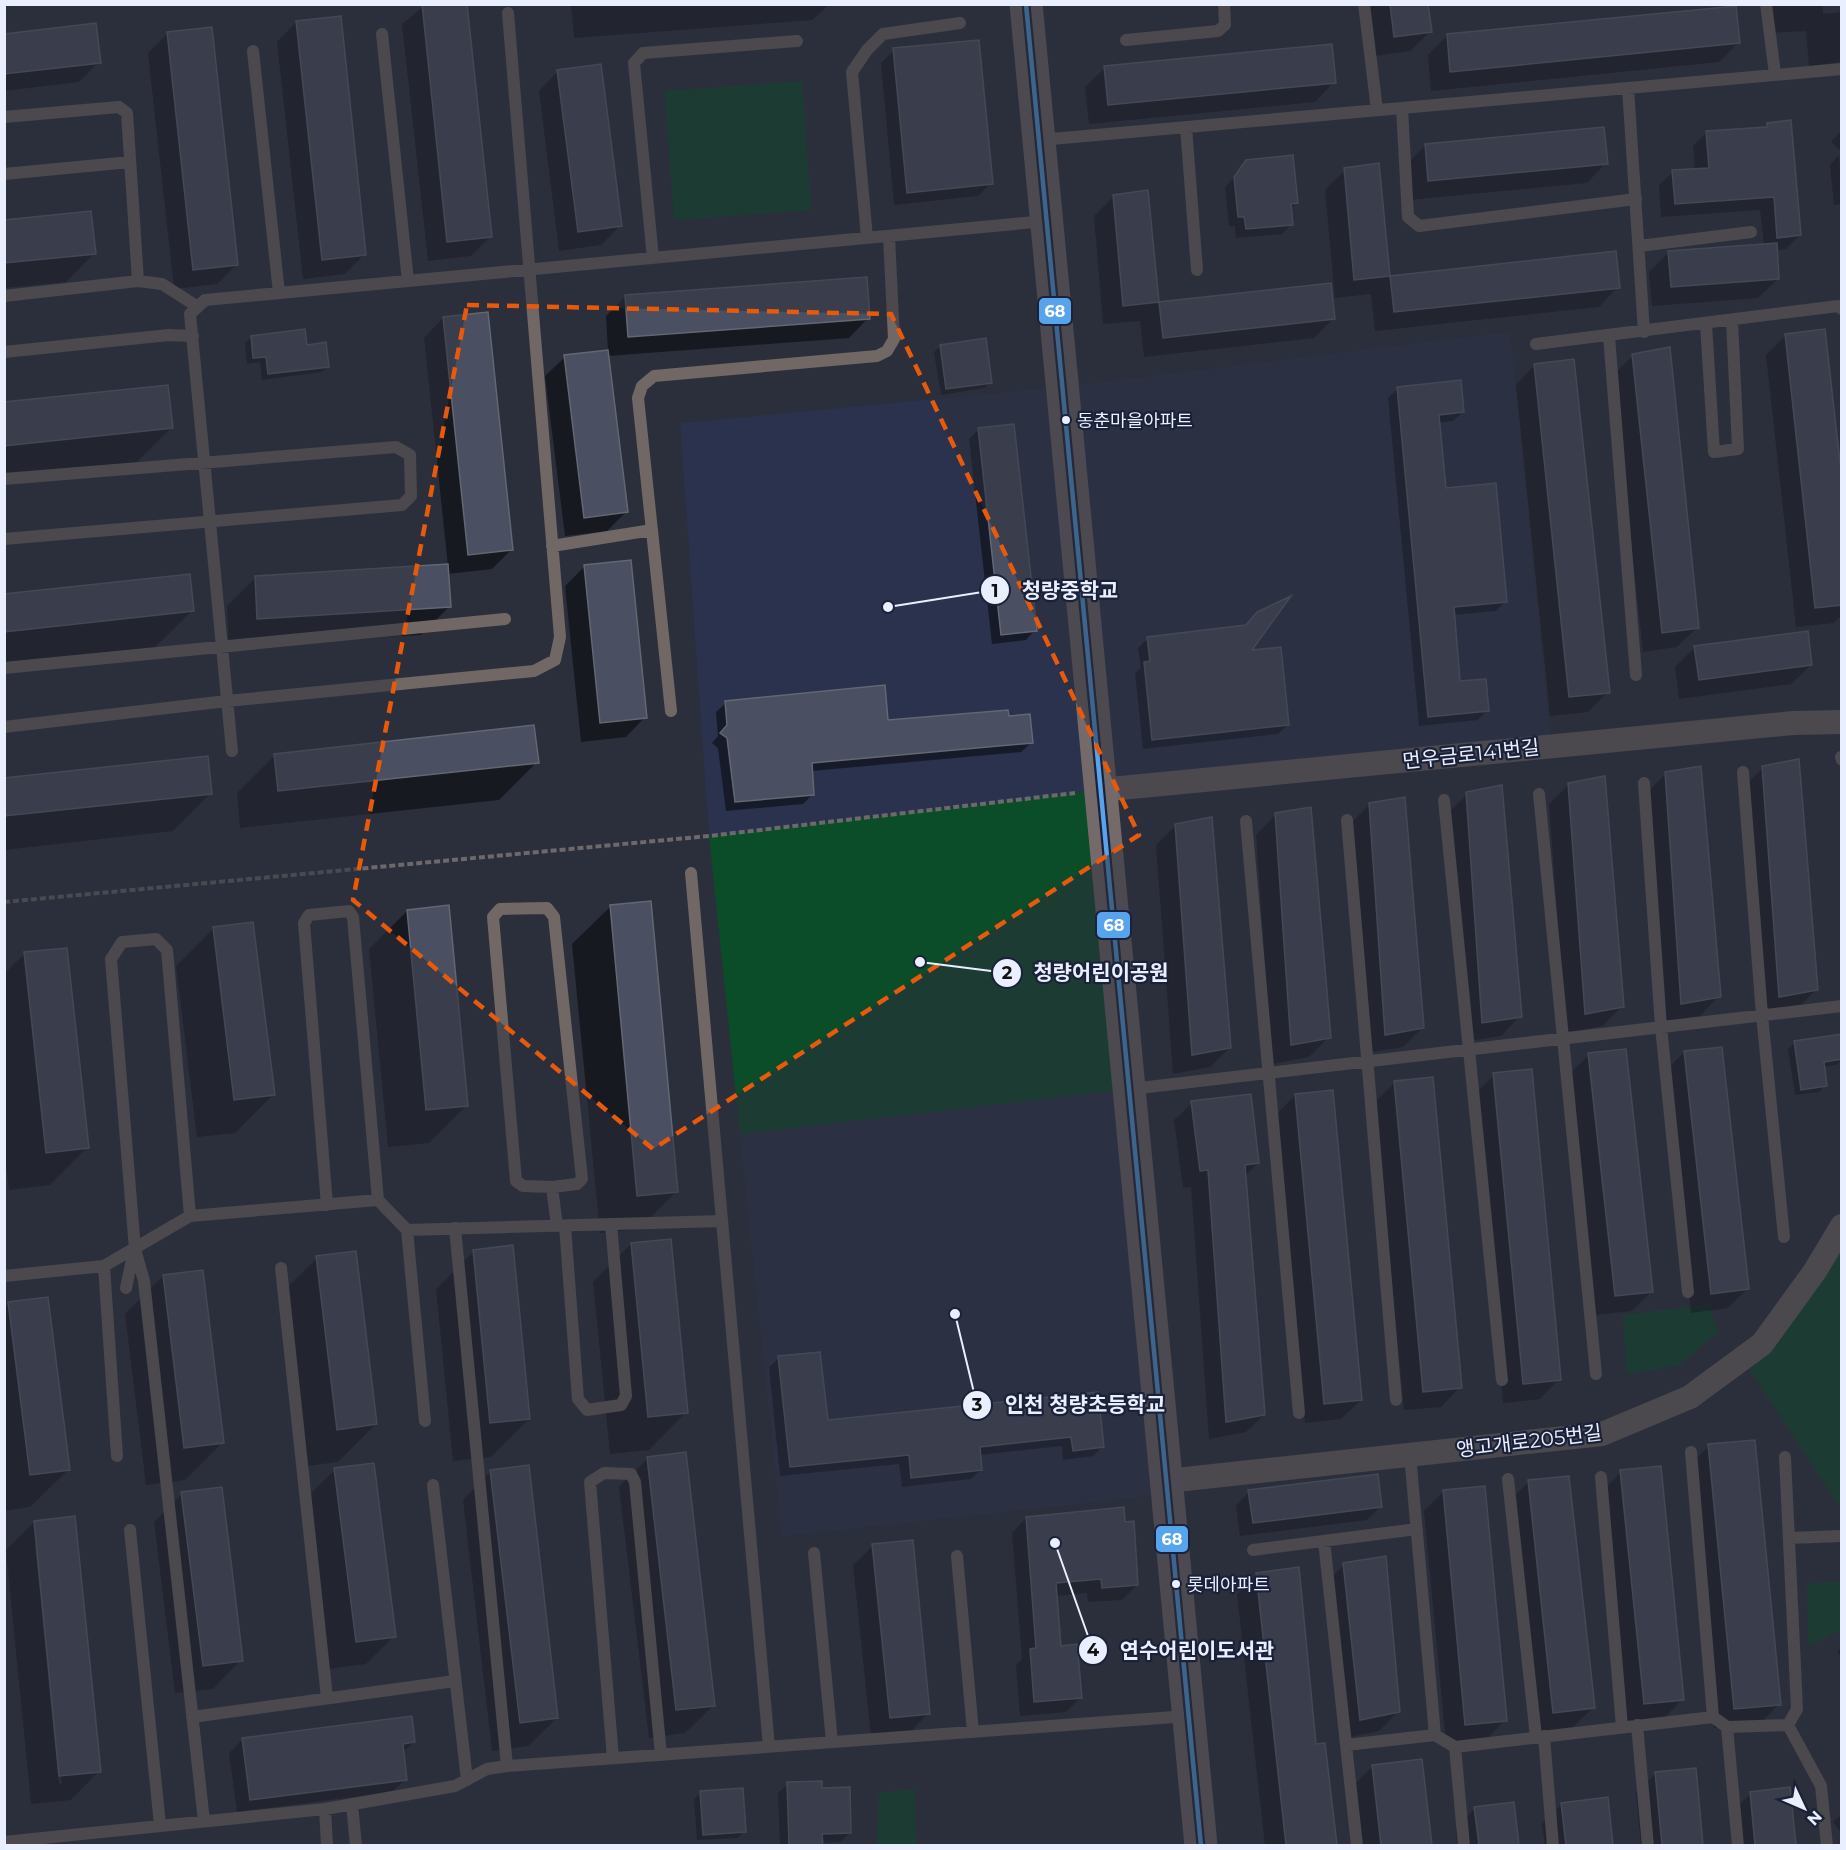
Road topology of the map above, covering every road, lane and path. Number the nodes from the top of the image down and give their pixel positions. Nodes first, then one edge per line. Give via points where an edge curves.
1 (1026, 4) edge
2 (1224, 4) edge
3 (1364, 4) edge
4 (1766, 4) edge
5 (508, 13) dead end
6 (960, 23) dead end
7 (382, 33) dead end
8 (797, 40) dead end
9 (1126, 40) dead end
10 (253, 51) dead end
11 (1842, 69) edge
12 (1775, 74) junction
13 (1628, 88) junction
14 (1401, 108) junction
15 (1377, 110) junction
16 (4, 117) edge
17 (1186, 127) junction
18 (1039, 140) junction
19 (130, 162) junction
20 (4, 174) edge
21 (1636, 199) junction
22 (1047, 221) junction
23 (1751, 232) dead end
24 (889, 236) junction
25 (867, 238) junction
26 (1639, 246) junction
27 (653, 258) junction
28 (530, 270) junction
29 (1197, 270) dead end
30 (138, 281) junction
31 (408, 281) junction
32 (279, 293) junction
33 (4, 296) edge
34 (198, 307) junction
35 (1842, 309) edge
36 (1732, 320) junction
37 (1706, 324) junction
38 (1644, 332) junction
39 (193, 336) junction
40 (1609, 336) junction
41 (1536, 344) dead end
42 (4, 352) edge
43 (205, 462) junction
44 (4, 479) edge
45 (210, 522) junction
46 (652, 530) junction
47 (4, 539) edge
48 (552, 546) junction
49 (505, 620) dead end
50 (222, 646) junction
51 (4, 668) edge
52 (1636, 675) dead end
53 (227, 701) junction
54 (671, 711) dead end
55 (1842, 722) edge
56 (4, 727) edge
57 (232, 752) dead end
58 (1743, 772) dead end
59 (1644, 783) dead end
60 (1100, 790) junction
61 (1539, 794) dead end
62 (1444, 800) dead end
63 (1347, 820) dead end
64 (1246, 821) dead end
65 (691, 873) dead end
66 (4, 902) edge
67 (1842, 1006) edge
68 (1762, 1015) junction
69 (1661, 1027) junction
70 (1563, 1038) junction
71 (1469, 1050) junction
72 (1368, 1061) junction
73 (1267, 1073) junction
74 (1130, 1089) junction
75 (552, 1187) junction
76 (378, 1200) junction
77 (327, 1205) junction
78 (190, 1216) junction
79 (722, 1221) junction
80 (611, 1224) junction
81 (561, 1226) junction
82 (1842, 1226) edge
83 (455, 1228) junction
84 (408, 1230) junction
85 (1784, 1238) dead end
86 (135, 1249) junction
87 (104, 1266) junction
88 (281, 1268) dead end
89 (5, 1276) edge
90 (126, 1288) dead end
91 (1688, 1292) dead end
92 (1596, 1374) dead end
93 (1502, 1380) dead end
94 (1396, 1400) dead end
95 (1299, 1413) dead end
96 (425, 1421) dead end
97 (1691, 1452) dead end
98 (1410, 1455) junction
99 (117, 1456) dead end
100 (1785, 1457) dead end
101 (1601, 1477) dead end
102 (1508, 1479) dead end
103 (1167, 1481) junction
104 (433, 1485) dead end
105 (1417, 1529) junction
106 (130, 1530) dead end
107 (1842, 1536) edge
108 (1789, 1538) junction
109 (1324, 1541) junction
110 (1253, 1550) dead end
111 (814, 1553) dead end
112 (957, 1556) dead end
113 (455, 1681) junction
114 (327, 1698) junction
115 (1189, 1716) junction
116 (192, 1717) junction
117 (1713, 1717) junction
118 (1637, 1725) junction
119 (1788, 1725) junction
120 (1622, 1727) junction
121 (1727, 1727) junction
122 (973, 1732) junction
123 (1435, 1735) junction
124 (1540, 1737) junction
125 (832, 1742) junction
126 (1346, 1744) junction
127 (1455, 1746) junction
128 (769, 1747) junction
129 (661, 1755) junction
130 (613, 1758) junction
131 (507, 1766) junction
132 (467, 1780) junction
133 (352, 1804) junction
134 (325, 1809) junction
135 (204, 1821) junction
136 (160, 1825) junction
137 (4, 1842) edge
138 (327, 1845) edge
139 (356, 1845) edge
140 (1201, 1845) edge
141 (1357, 1845) edge
142 (1464, 1845) edge
143 (1553, 1845) edge
144 (1647, 1845) edge
145 (1738, 1845) edge
146 (1827, 1845) edge

1 - 18 main road
2 - 9 lane via 1225,24 1218,31
3 - 15 lane
4 - 12 lane
5 - 28 lane
6 - 25 lane via 884,34 852,72
7 - 31 lane
8 - 27 lane via 643,53 634,63
10 - 32 lane
11 - 12 lane
12 - 13 lane
13 - 14 lane
13 - 21 lane
14 - 15 lane
14 - 21 lane via 1408,218 1419,226
15 - 17 lane
16 - 19 lane via 119,107 127,113
17 - 18 lane
17 - 29 lane
18 - 22 main road
19 - 20 lane
19 - 30 lane
21 - 26 lane
22 - 24 lane
22 - 60 main road
23 - 26 lane
24 - 25 lane
24 - 46 lane via 894,339 887,351 877,356 654,376 642,386 638,398
25 - 27 lane
26 - 38 lane
27 - 28 lane
28 - 31 lane
28 - 48 lane
30 - 33 lane
30 - 34 lane via 162,284
31 - 32 lane
32 - 34 lane via 205,300
34 - 39 lane via 190,314
35 - 36 lane via 1838,306
36 - 37 lane
36 - 37 lane via 1738,449 1714,452
37 - 38 lane
38 - 40 lane
39 - 42 lane via 169,334
39 - 43 lane
40 - 41 lane
40 - 52 lane
43 - 44 lane
43 - 45 lane
43 - 45 lane via 396,447 410,455 411,496 402,505
45 - 47 lane
45 - 50 lane
46 - 48 lane
46 - 54 lane
48 - 53 lane via 560,637 555,660 534,671
49 - 50 lane
50 - 51 lane
50 - 53 lane
53 - 56 lane
53 - 57 lane
55 - 60 street, 먼우금로141번길 via 1792,723
58 - 68 lane
59 - 69 lane
60 - 66 path via 709,836
60 - 74 main road
61 - 70 lane
62 - 71 lane
63 - 72 lane
64 - 73 lane
65 - 79 lane
67 - 68 lane
68 - 69 lane
68 - 85 lane
69 - 70 lane
69 - 91 lane
70 - 71 lane
70 - 92 lane
71 - 72 lane
71 - 93 lane
72 - 73 lane
72 - 94 lane
73 - 74 lane
73 - 95 lane
74 - 103 main road
75 - 75 lane via 577,1184 582,1179 554,917 547,908 500,909 493,916 516,1181 523,1186
75 - 81 lane
76 - 77 lane
76 - 77 lane via 349,911 309,915 304,923
76 - 84 lane
77 - 78 lane
78 - 86 lane
78 - 86 lane via 167,950 156,939 122,942 111,959
79 - 80 lane
79 - 128 lane
80 - 81 lane
80 - 81 lane via 626,1396 621,1405 586,1410 578,1399
81 - 83 lane
82 - 98 street, 앵고개로205번길 via 1762,1344 1690,1397 1602,1434
83 - 84 lane
83 - 131 lane
84 - 96 lane
86 - 87 lane
86 - 90 lane
86 - 116 lane via 144,1281
87 - 89 lane
87 - 99 lane
88 - 114 lane
97 - 117 lane
98 - 103 street, 앵고개로205번길
98 - 105 lane
100 - 108 lane
101 - 120 lane
102 - 124 lane
103 - 115 main road
104 - 113 lane
105 - 109 lane
105 - 123 lane
106 - 136 lane
107 - 108 lane
108 - 119 lane via 1797,1709
109 - 110 lane
109 - 126 lane
111 - 125 lane
112 - 122 lane
113 - 114 lane
113 - 132 lane
114 - 116 lane
115 - 122 lane
115 - 140 main road
116 - 135 lane
117 - 118 lane
117 - 121 lane
118 - 120 lane
118 - 144 lane
119 - 121 lane
119 - 146 lane via 1821,1786
120 - 124 lane
121 - 145 lane
122 - 125 lane
123 - 126 lane
123 - 127 lane
124 - 127 lane
124 - 143 lane
125 - 128 lane
126 - 141 lane
127 - 142 lane
128 - 129 lane
129 - 130 lane
129 - 130 lane via 635,1482 631,1474 604,1473 590,1482
130 - 131 lane
131 - 132 lane via 487,1768
132 - 133 lane via 455,1786
133 - 134 lane
133 - 139 lane
134 - 135 lane
134 - 138 lane
135 - 136 lane
136 - 137 lane

